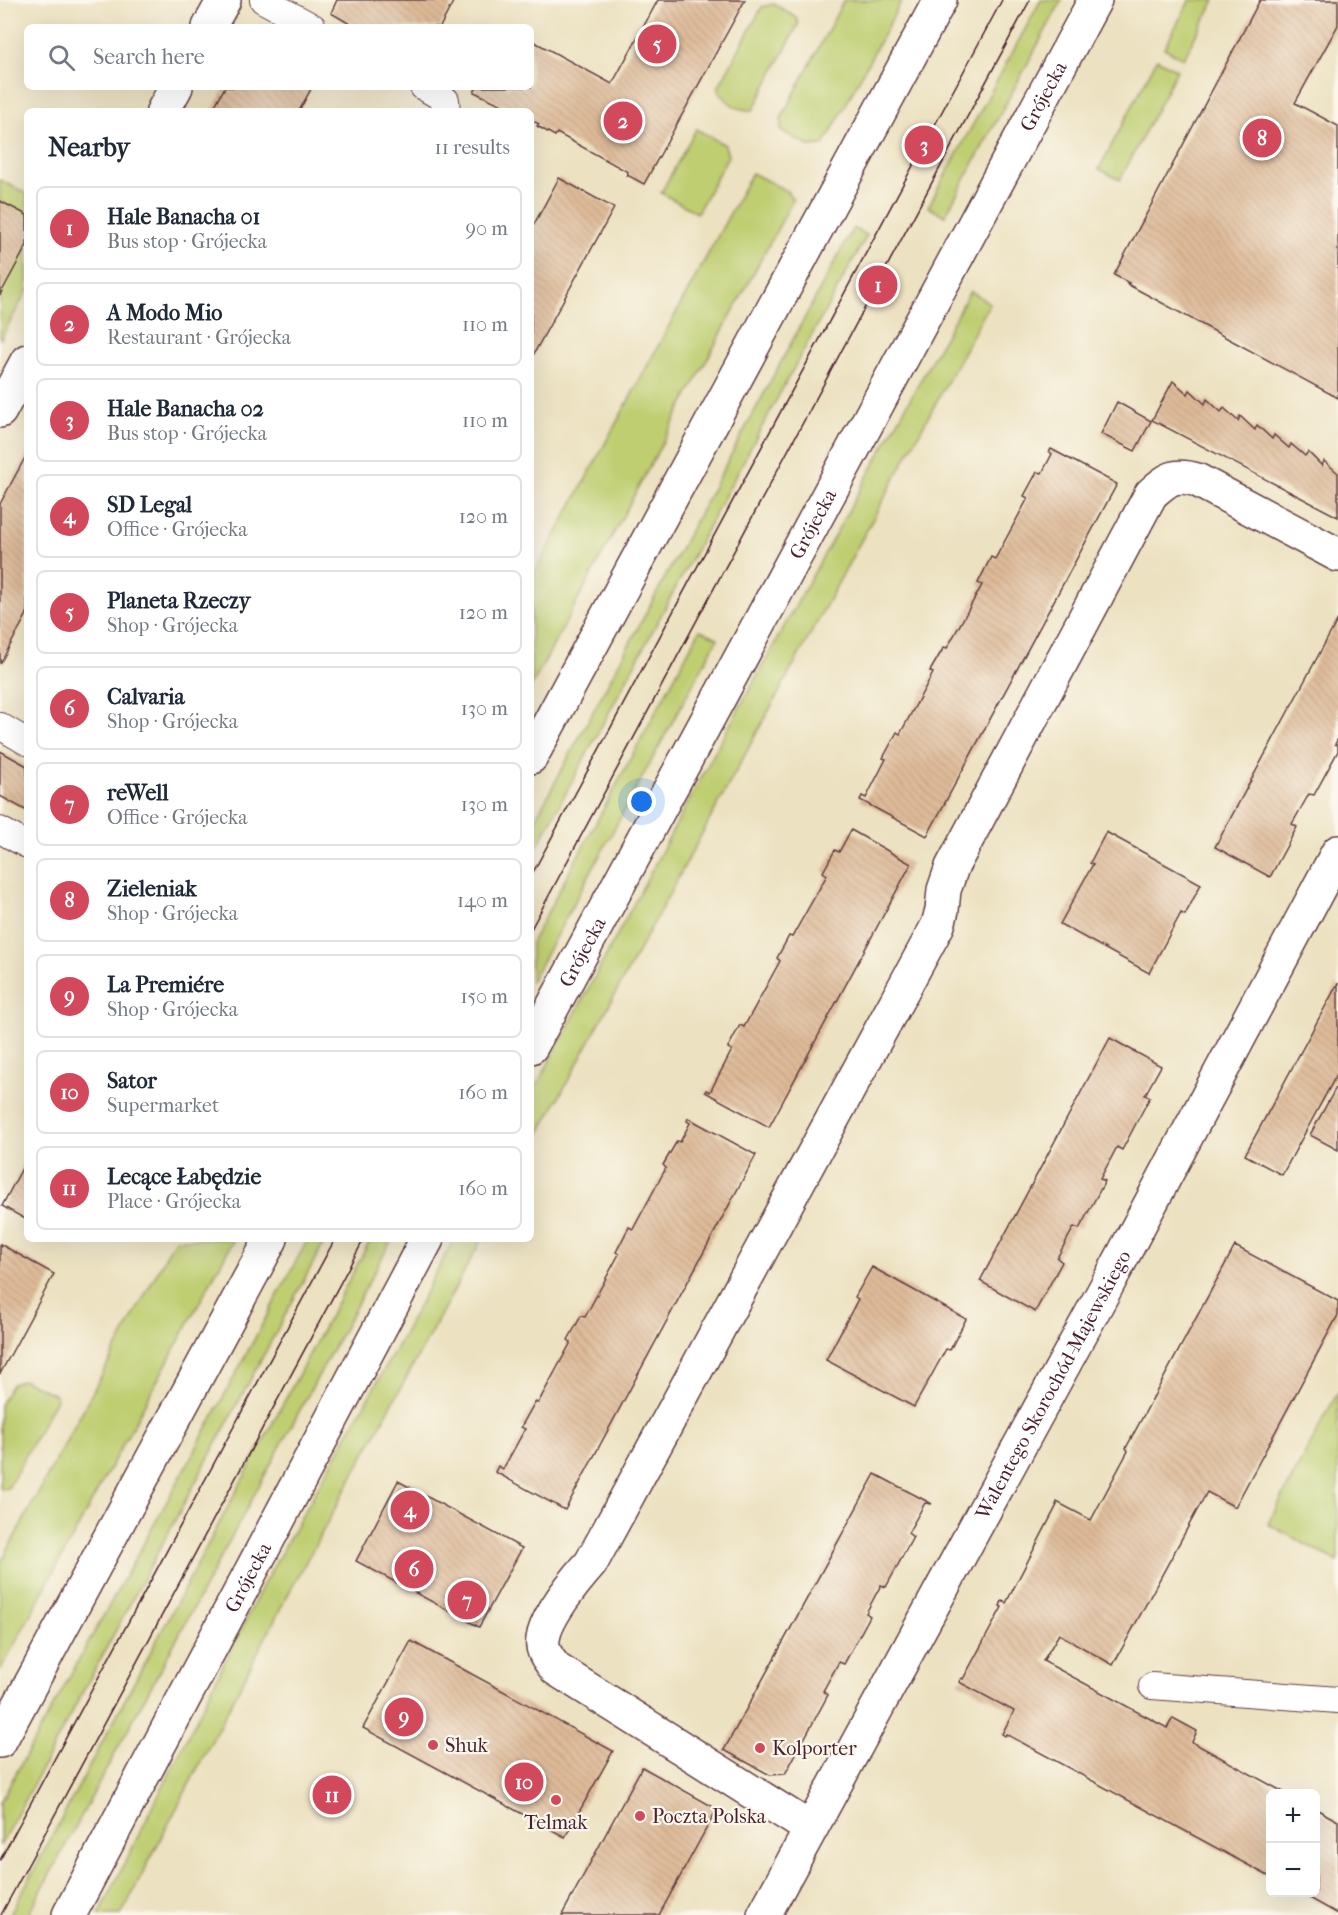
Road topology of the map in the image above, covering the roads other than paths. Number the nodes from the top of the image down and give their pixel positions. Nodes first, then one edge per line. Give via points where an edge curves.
1 (224, 0) edge
2 (263, 0) edge
3 (940, 0) edge
4 (1095, 0) edge
5 (211, 24) edge
6 (307, 24) edge
7 (174, 90) edge
8 (428, 90) edge
9 (165, 108) edge
10 (447, 108) edge
11 (24, 367) edge
12 (0, 411) edge
13 (1338, 555) edge
14 (0, 726) edge
15 (24, 740) edge
16 (534, 751) edge
17 (0, 830) edge
18 (24, 843) edge
19 (1338, 852) edge
20 (534, 1041) edge
21 (269, 1242) edge
22 (425, 1242) edge
23 (1152, 1686) dead end
24 (1338, 1700) edge
25 (0, 1741) edge
26 (811, 1829) junction
27 (69, 1915) edge
28 (764, 1915) edge

1 - 5 main road
2 - 6 lane
3 - 16 main road
4 - 20 main road, Grójecka
7 - 9 main road
8 - 10 lane via 446,100
11 - 12 main road
13 - 26 main road via 1197,480 1174,477 1151,494 952,867 938,925 591,1563 567,1590 546,1631 545,1656 556,1669
14 - 15 lane
17 - 18 lane
19 - 26 main road, Walentego Skorochód-Majewskiego
21 - 25 main road
22 - 27 main road, Grójecka
23 - 24 lane
26 - 28 main road, Walentego Skorochód-Majewskiego

